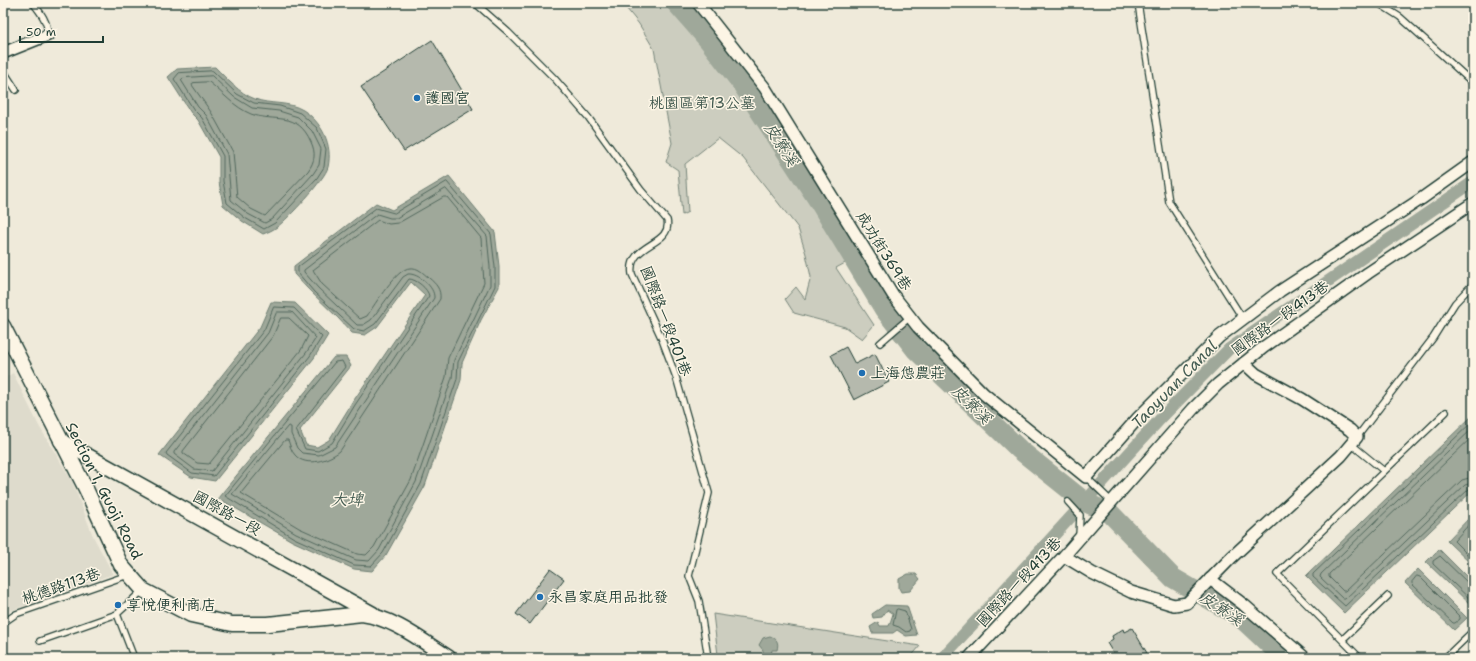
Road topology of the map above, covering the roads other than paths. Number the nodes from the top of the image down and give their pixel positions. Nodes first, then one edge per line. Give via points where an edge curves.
1 (33, 3) edge
2 (475, 3) edge
3 (698, 3) edge
4 (1138, 3) edge
5 (1378, 3) edge
6 (48, 35) joint
7 (3, 53) edge
8 (3, 70) edge
9 (1473, 82) edge
10 (16, 90) dead end
11 (1473, 162) edge
12 (1473, 203) edge
13 (1473, 284) edge
14 (910, 317) junction
15 (1243, 319) junction
16 (3, 326) edge
17 (880, 343) dead end
18 (1244, 363) junction
19 (1446, 412) dead end
20 (1354, 440) junction
21 (60, 441) junction
22 (1384, 471) junction
23 (1086, 477) junction
24 (1068, 502) dead end
25 (1112, 502) junction
26 (1079, 539) junction
27 (1064, 556) junction
28 (128, 575) junction
29 (1208, 581) junction
30 (143, 590) junction
31 (1388, 596) dead end
32 (117, 614) junction
33 (377, 616) junction
34 (3, 623) edge
35 (1473, 632) edge
36 (1343, 639) junction
37 (40, 641) dead end
38 (134, 658) edge
39 (449, 658) edge
40 (708, 658) edge
41 (968, 658) edge
42 (1305, 658) edge
43 (1360, 658) edge
44 (1445, 658) edge

1 - 6 lane via 43,16 48,27
2 - 40 lane, 國際路一段401巷 via 555,79 588,117 641,190 667,220 666,232 634,256 630,266 676,377 709,493 689,576 699,601
3 - 14 street, 成功街369巷 via 765,88 893,296
4 - 15 lane via 1168,202
5 - 9 lane via 1400,17
6 - 7 street
8 - 10 lane
11 - 15 street via 1280,291
12 - 18 street, 國際路一段413巷 via 1368,273
13 - 20 lane via 1455,303 1434,338
14 - 17 lane
14 - 23 street, 成功街369巷 via 984,394
15 - 23 street via 1218,337 1138,418
16 - 21 street, Section 1, Guoji Road
18 - 20 street via 1256,374 1302,399 1350,430
18 - 25 street, 國際路一段413巷 via 1193,409
19 - 22 lane
20 - 22 lane
20 - 29 street via 1341,456
21 - 28 street, Section 1, Guoji Road via 86,488 120,565
21 - 33 street, 國際路一段
22 - 36 lane via 1277,574
23 - 25 lane
24 - 26 lane via 1080,515
25 - 26 street, 國際路一段413巷
26 - 27 street, 國際路一段413巷
27 - 29 street via 1131,592 1174,605 1187,603
27 - 41 street, 國際路一段413巷
28 - 30 street, Section 1, Guoji Road
28 - 34 lane, 桃德路113巷 via 16,614
29 - 42 street via 1244,605
30 - 32 lane
30 - 33 street, Section 1, Guoji Road via 191,615 232,624 268,624 362,614
31 - 36 lane
32 - 37 lane
32 - 38 lane
33 - 39 street, Section 1, Guoji Road
35 - 44 lane
36 - 43 lane

